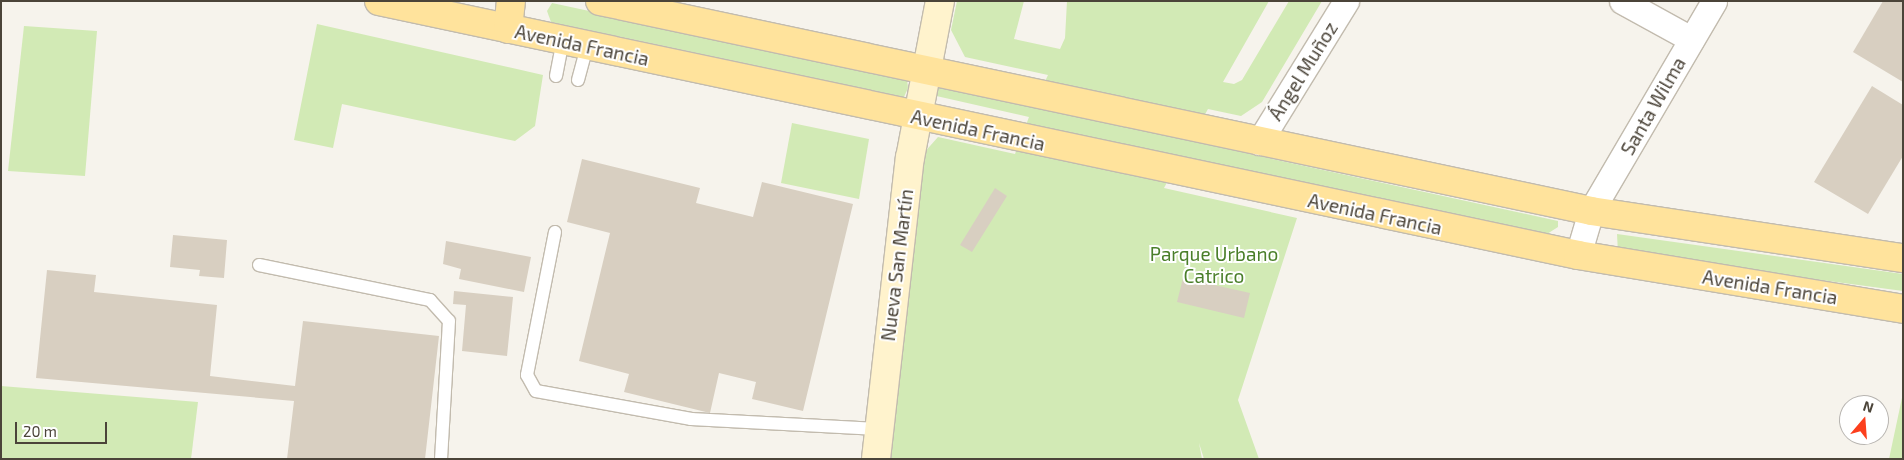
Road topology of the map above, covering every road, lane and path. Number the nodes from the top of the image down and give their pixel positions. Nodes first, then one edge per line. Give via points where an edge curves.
1 (379, 1) edge
2 (511, 1) edge
3 (600, 1) edge
4 (940, 1) edge
5 (1346, 1) edge
6 (1622, 1) edge
7 (1714, 1) edge
8 (508, 28) junction
9 (1691, 39) junction
10 (575, 43) junction
11 (924, 71) junction
12 (556, 76) dead end
13 (578, 80) dead end
14 (919, 117) junction
15 (1260, 142) junction
16 (1592, 211) junction
17 (555, 232) dead end
18 (1578, 255) junction
19 (1903, 258) edge
20 (258, 265) dead end
21 (1903, 309) edge
22 (878, 429) junction
23 (441, 459) edge
24 (876, 459) edge

1 - 8 main road, Avenida Francia
2 - 8 main road
3 - 11 main road
4 - 11 street, Nueva San Martín
5 - 15 street, Ángel Muñoz
6 - 9 street
7 - 9 street, Santa Wilma
8 - 10 main road, Avenida Francia
9 - 16 street, Santa Wilma
10 - 12 lane
10 - 13 lane
10 - 14 main road, Avenida Francia
11 - 14 street, Nueva San Martín
11 - 15 main road
14 - 18 main road, Avenida Francia
14 - 22 street, Nueva San Martín via 910,158
15 - 16 main road
16 - 18 street
16 - 19 main road
17 - 22 lane via 528,374 536,391 691,419
18 - 21 main road, Avenida Francia
20 - 23 lane via 430,300 449,321
22 - 24 street, Nueva San Martín

